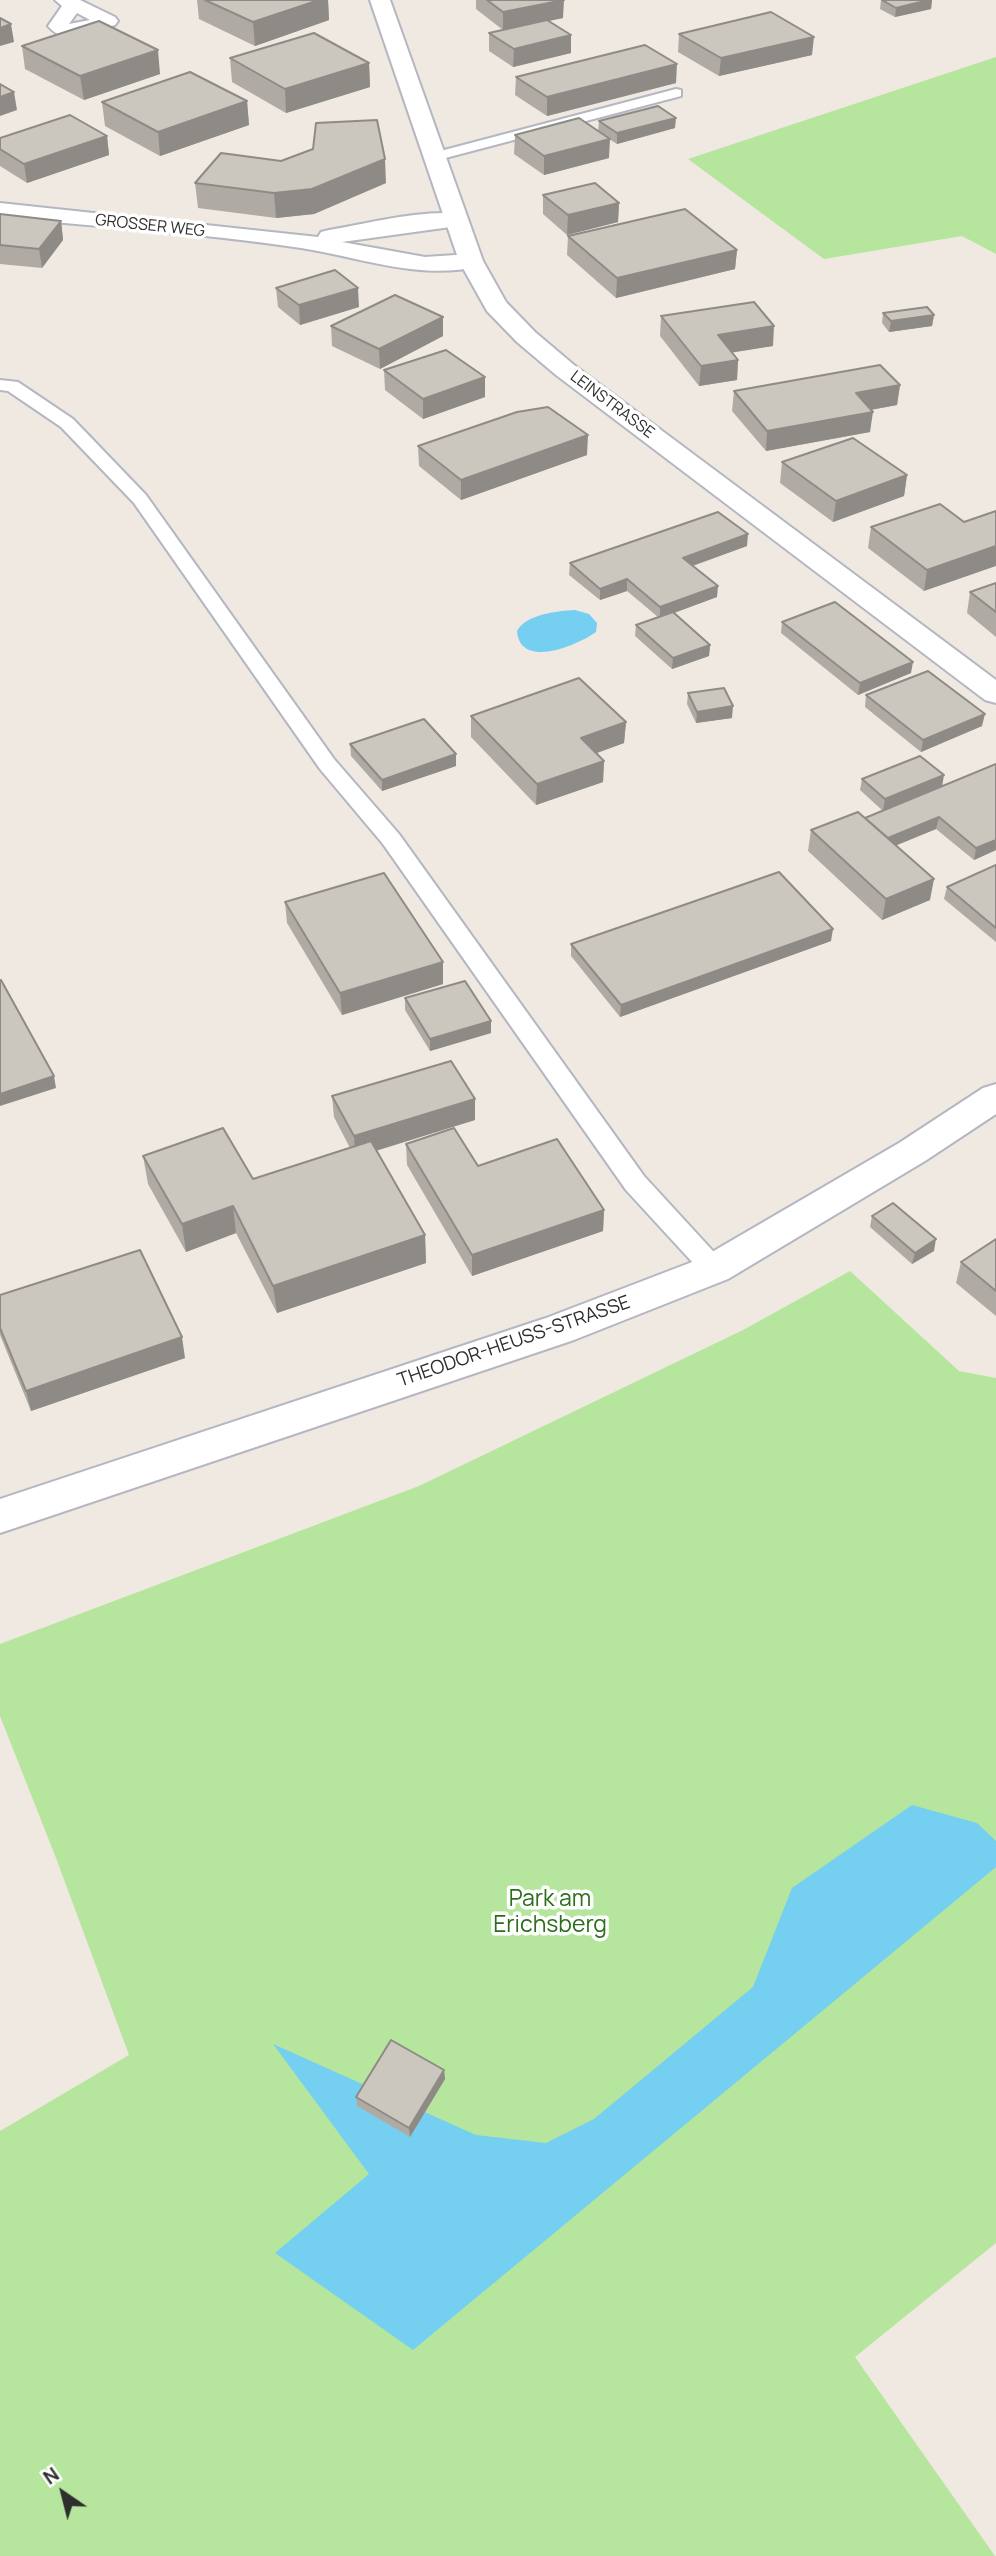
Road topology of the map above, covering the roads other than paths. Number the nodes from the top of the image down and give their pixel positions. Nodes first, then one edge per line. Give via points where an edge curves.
1 (380, 0) edge
2 (676, 93) edge
3 (434, 157) junction
4 (0, 210) edge
5 (457, 220) junction
6 (299, 241) junction
7 (471, 261) junction
8 (0, 385) edge
9 (996, 694) edge
10 (996, 1097) edge
11 (714, 1269) junction
12 (0, 1516) edge

1 - 3 street, LEINSTRASSE
2 - 3 lane
3 - 5 street, LEINSTRASSE
4 - 6 street, GROSSER WEG
5 - 6 street, GROSSER WEG
5 - 7 street, LEINSTRASSE
6 - 7 street, GROSSER WEG via 425,264
7 - 9 street, LEINSTRASSE via 496,306 565,370
8 - 11 lane via 12,386 67,423 140,499 327,764 391,839 635,1183
10 - 11 street, THEODOR-HEUSS-STRASSE via 912,1153
11 - 12 street, THEODOR-HEUSS-STRASSE via 560,1329

